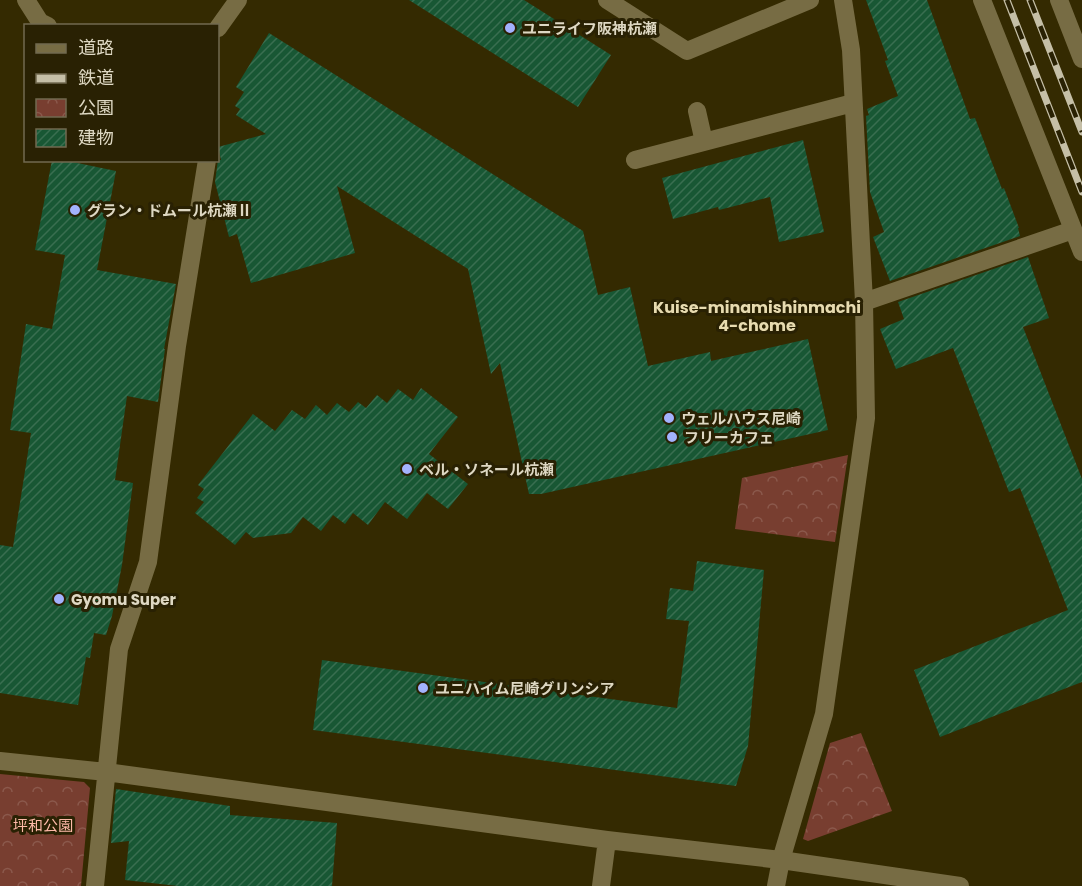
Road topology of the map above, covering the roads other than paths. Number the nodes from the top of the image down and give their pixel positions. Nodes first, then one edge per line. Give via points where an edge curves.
1 (26, 0) edge
2 (238, 0) edge
3 (607, 0) edge
4 (810, 0) edge
5 (843, 0) edge
6 (982, 0) edge
7 (1059, 0) edge
8 (44, 24) edge
9 (219, 27) edge
10 (1082, 59) edge
11 (853, 103) junction
12 (697, 111) dead end
13 (704, 142) junction
14 (635, 160) dead end
15 (207, 162) edge
16 (1073, 230) junction
17 (1082, 252) edge
18 (864, 302) junction
19 (0, 760) edge
20 (106, 772) junction
21 (607, 840) junction
22 (780, 860) junction
23 (95, 886) edge
24 (601, 886) edge
25 (776, 886) edge
26 (960, 886) edge

1 - 8 street
2 - 9 street
3 - 4 street via 687,51
5 - 11 street via 851,50
6 - 16 street
7 - 10 street
11 - 13 street
11 - 18 street
12 - 13 street
13 - 14 street
15 - 20 street via 148,562 118,649
16 - 17 street
16 - 18 street
18 - 22 street via 866,418 824,714
19 - 20 street
20 - 21 street
20 - 23 street
21 - 22 street
21 - 24 street
22 - 25 street
22 - 26 street

